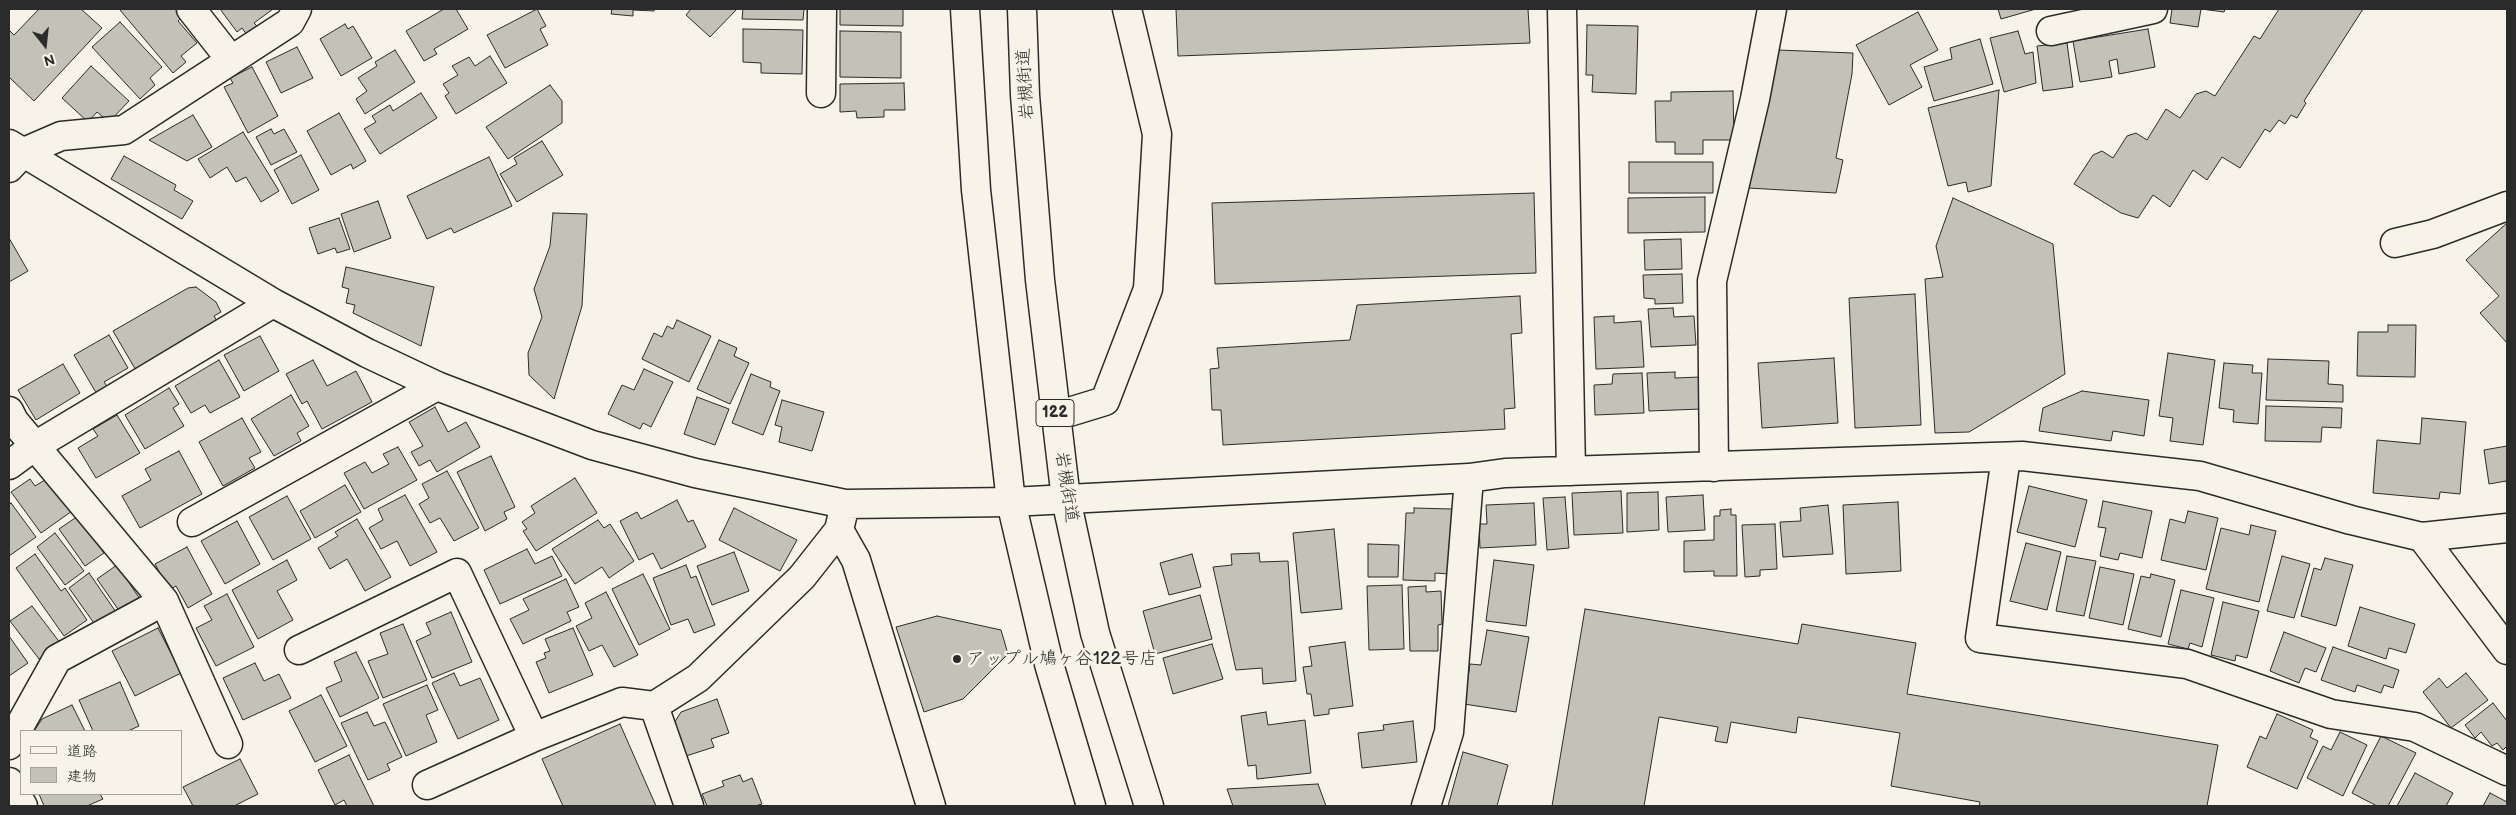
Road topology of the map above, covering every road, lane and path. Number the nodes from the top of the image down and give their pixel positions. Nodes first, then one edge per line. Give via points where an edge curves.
1 (191, 9) edge
2 (297, 9) edge
3 (822, 9) edge
4 (965, 9) edge
5 (1022, 9) edge
6 (1127, 9) edge
7 (1562, 9) edge
8 (1772, 9) edge
9 (2153, 9) edge
10 (2051, 31) dead end
11 (231, 60) junction
12 (821, 94) dead end
13 (14, 155) edge
14 (2507, 206) edge
15 (2395, 243) dead end
16 (273, 303) junction
17 (437, 386) junction
18 (9, 411) edge
19 (1056, 416) junction
20 (35, 446) junction
21 (2006, 457) junction
22 (9, 465) edge
23 (1714, 467) junction
24 (1571, 471) junction
25 (1469, 478) junction
26 (1066, 499) junction
27 (1011, 502) junction
28 (845, 504) junction
29 (192, 522) dead end
30 (2507, 528) edge
31 (838, 530) junction
32 (2422, 537) junction
33 (164, 601) junction
34 (299, 650) dead end
35 (2507, 650) edge
36 (654, 706) junction
37 (534, 737) junction
38 (228, 744) dead end
39 (9, 745) edge
40 (2507, 771) edge
41 (9, 782) edge
42 (427, 785) dead end
43 (22, 806) edge
44 (689, 806) edge
45 (931, 806) edge
46 (1091, 806) edge
47 (1149, 806) edge
48 (1426, 806) edge

1 - 11 main road
2 - 11 main road via 290,22
3 - 12 main road
4 - 27 main road via 977,199
5 - 19 main road, 岩槻街道 / 122 via 1025,95 1040,280
6 - 19 main road via 1157,134 1148,289 1106,401
7 - 24 main road
8 - 23 main road via 1712,282
9 - 10 main road
11 - 13 main road via 124,130 61,136
13 - 16 main road
14 - 15 main road via 2433,234
16 - 17 main road
16 - 20 main road
17 - 28 main road via 592,445 695,473
17 - 29 main road
18 - 20 main road
19 - 26 main road, 岩槻街道 / 122
20 - 22 main road
20 - 33 main road
21 - 23 main road
21 - 32 main road via 2022,456 2200,476
21 - 40 main road via 1980,638 2187,664 2331,714 2415,727
23 - 24 main road
24 - 25 main road via 1505,473
25 - 26 main road
25 - 48 main road via 1449,732
26 - 27 main road
26 - 47 main road, 岩槻街道 / 122 via 1095,633
27 - 28 main road
27 - 46 main road via 1049,664
28 - 31 main road
30 - 32 main road
31 - 36 main road via 802,577 698,678
31 - 45 main road via 856,560
32 - 35 main road
33 - 38 main road
33 - 39 main road via 57,659
34 - 37 main road via 457,573
36 - 37 main road via 622,702
36 - 44 main road
37 - 42 main road
41 - 43 main road

